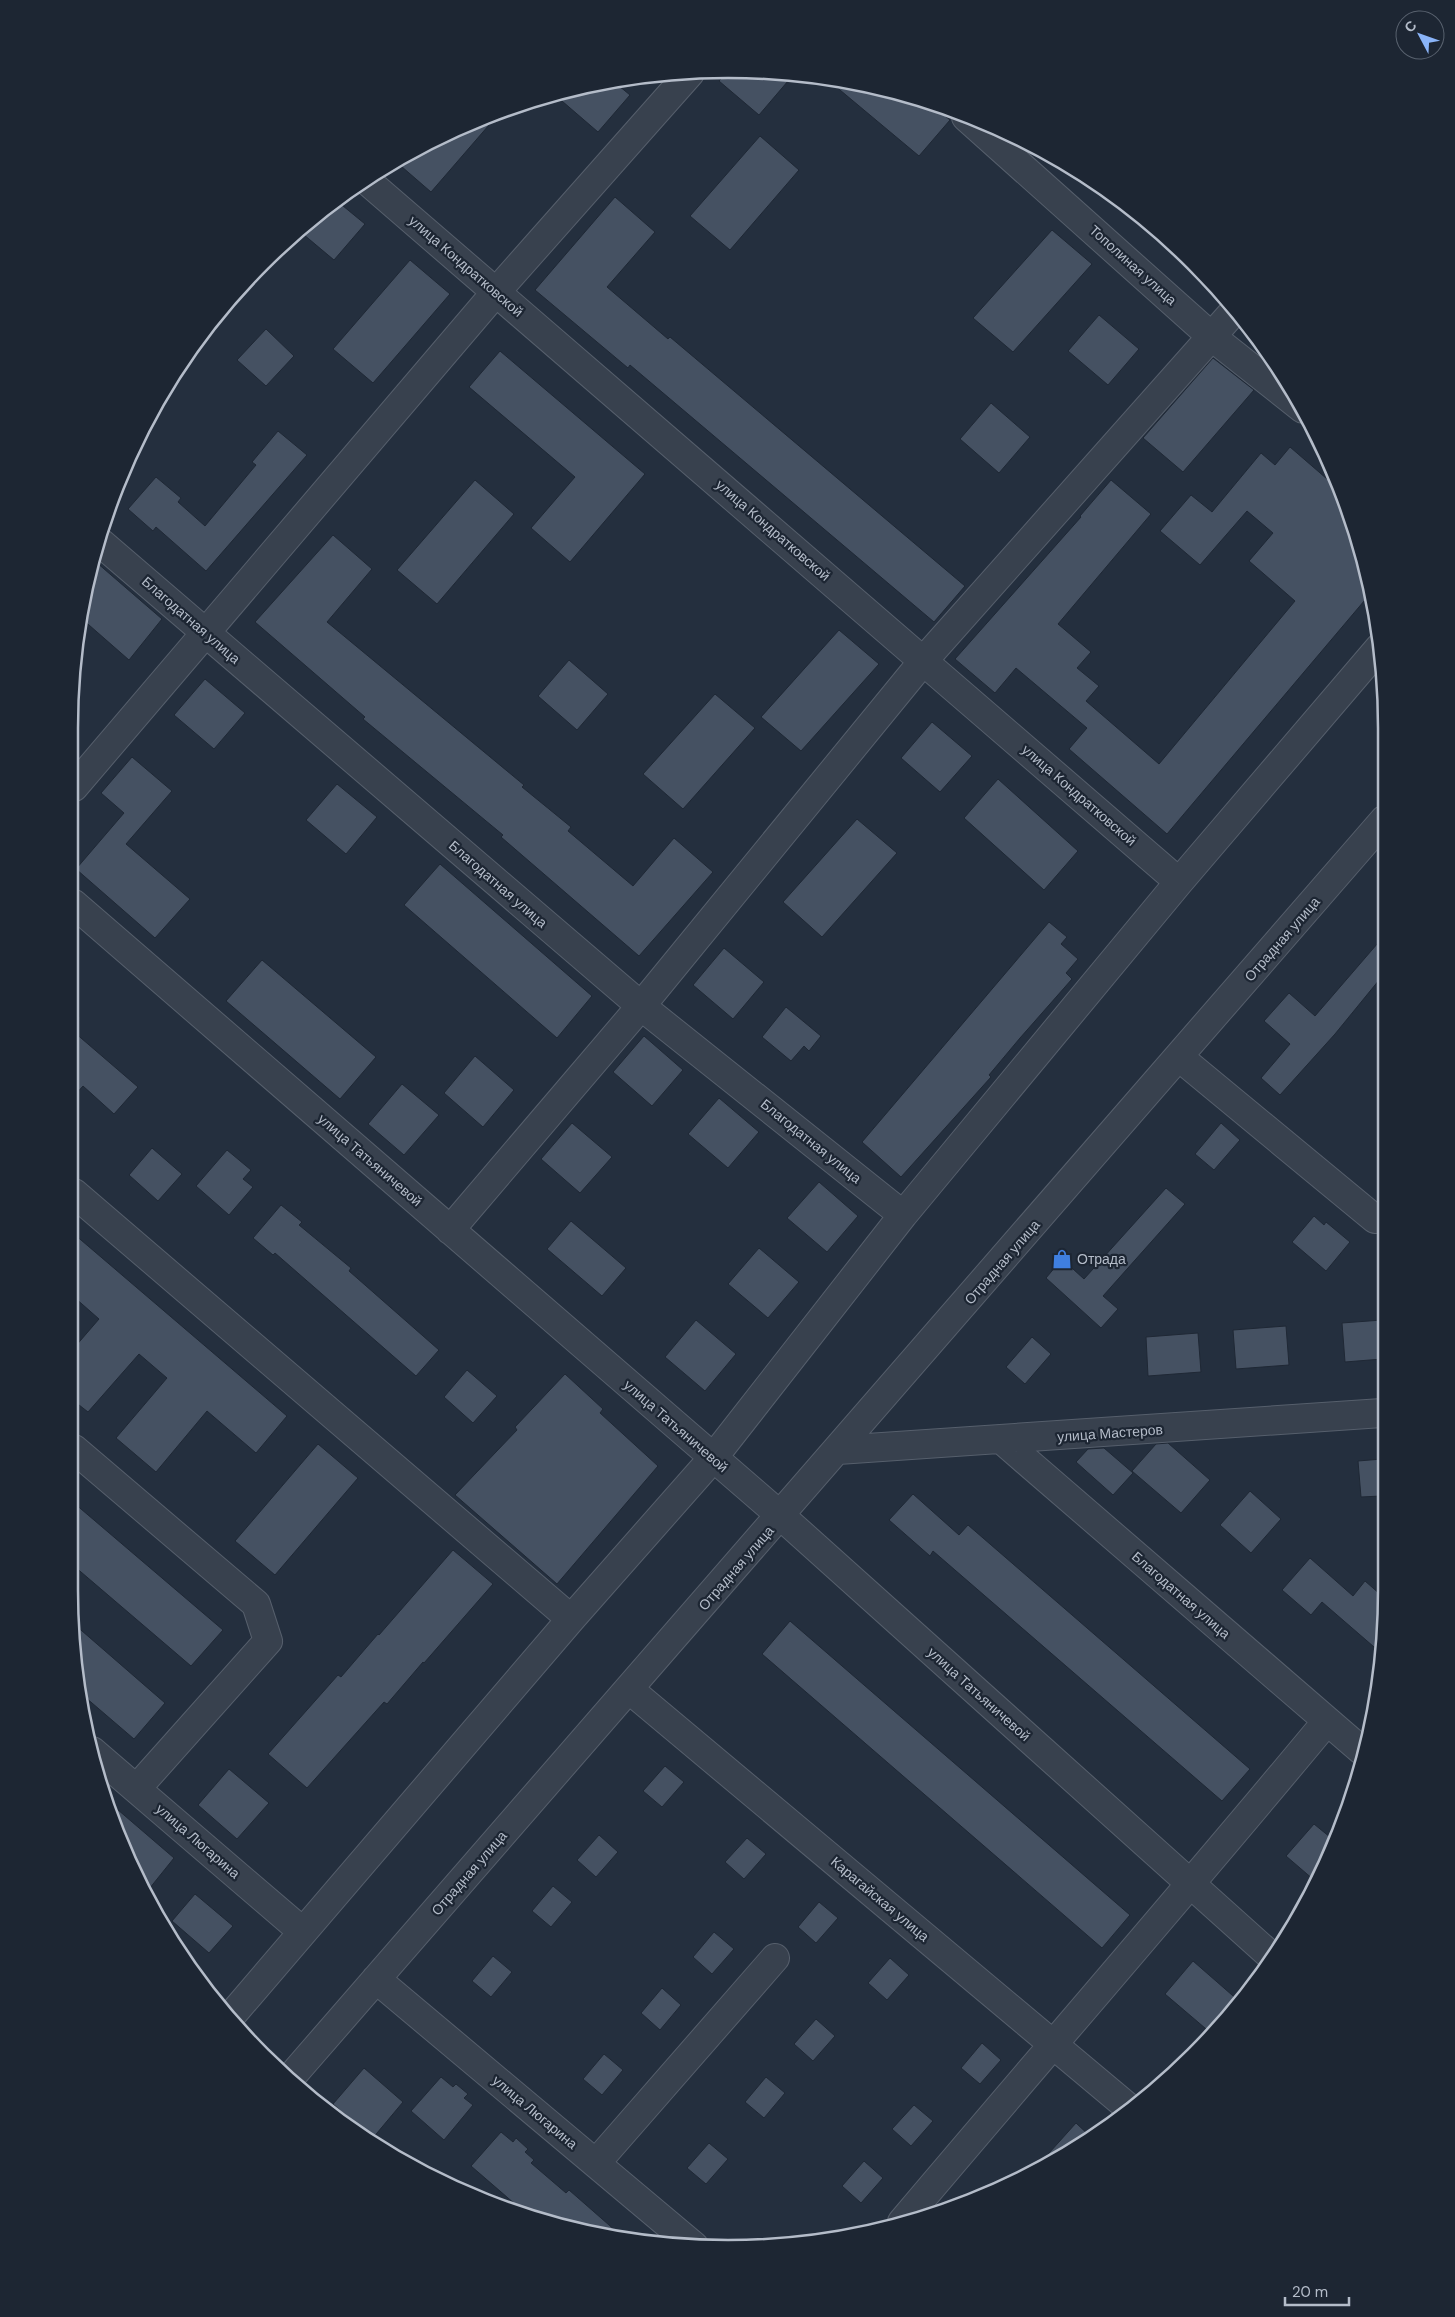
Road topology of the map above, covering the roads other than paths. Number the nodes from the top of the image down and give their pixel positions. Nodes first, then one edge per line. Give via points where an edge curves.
1 (685, 79) edge
2 (978, 128) edge
3 (371, 184) edge
4 (496, 292) junction
5 (1230, 316) edge
6 (1212, 337) junction
7 (1285, 395) edge
8 (104, 546) edge
9 (205, 632) junction
10 (1373, 655) edge
11 (924, 660) junction
12 (78, 782) edge
13 (1378, 827) edge
14 (1179, 882) junction
15 (78, 907) edge
16 (641, 1006) junction
17 (1179, 1057) junction
18 (78, 1196) edge
19 (904, 1216) junction
20 (1375, 1219) dead end
21 (450, 1230) junction
22 (1378, 1414) edge
23 (1002, 1440) junction
24 (838, 1450) junction
25 (78, 1452) edge
26 (713, 1458) junction
27 (781, 1516) junction
28 (571, 1619) junction
29 (630, 1690) junction
30 (1327, 1721) junction
31 (1358, 1747) edge
32 (100, 1758) edge
33 (136, 1788) junction
34 (1191, 1886) junction
35 (303, 1932) junction
36 (1267, 1952) edge
37 (775, 1958) dead end
38 (376, 1979) junction
39 (234, 2012) edge
40 (1053, 2044) junction
41 (294, 2073) edge
42 (1124, 2104) edge
43 (596, 2163) junction
44 (910, 2213) edge
45 (684, 2238) edge

1 - 4 street
2 - 6 street, Тополиная улица
3 - 4 street, улица Кондратковской
4 - 9 street
4 - 11 street, улица Кондратковской
5 - 6 street
6 - 7 street, Тополиная улица
6 - 11 street
8 - 9 street, Благодатная улица
9 - 12 street
9 - 16 street, Благодатная улица
10 - 14 street
11 - 14 street, улица Кондратковской
11 - 16 street
13 - 17 street, Отрадная улица
14 - 19 street
15 - 21 street, улица Татьяничевой
16 - 19 street, Благодатная улица
16 - 21 street
17 - 20 street
17 - 24 street, Отрадная улица
18 - 28 street
19 - 26 street
21 - 26 street, улица Татьяничевой
22 - 23 street, улица Мастеров
23 - 24 street, улица Мастеров
23 - 30 street, Благодатная улица
24 - 27 street, Отрадная улица
25 - 33 street via 256,1604 268,1641
26 - 27 street, улица Татьяничевой
26 - 28 street
27 - 29 street, Отрадная улица
27 - 34 street, улица Татьяничевой
28 - 35 street
29 - 38 street, Отрадная улица
29 - 40 street, Карагайская улица
30 - 31 street, Благодатная улица
30 - 34 street
32 - 33 street, улица Люгарина
33 - 35 street, улица Люгарина
34 - 36 street, улица Татьяничевой
34 - 40 street
35 - 39 street
37 - 43 street
38 - 41 street, Отрадная улица
38 - 43 street, улица Люгарина
40 - 42 street, Карагайская улица
40 - 44 street
43 - 45 street, улица Люгарина

